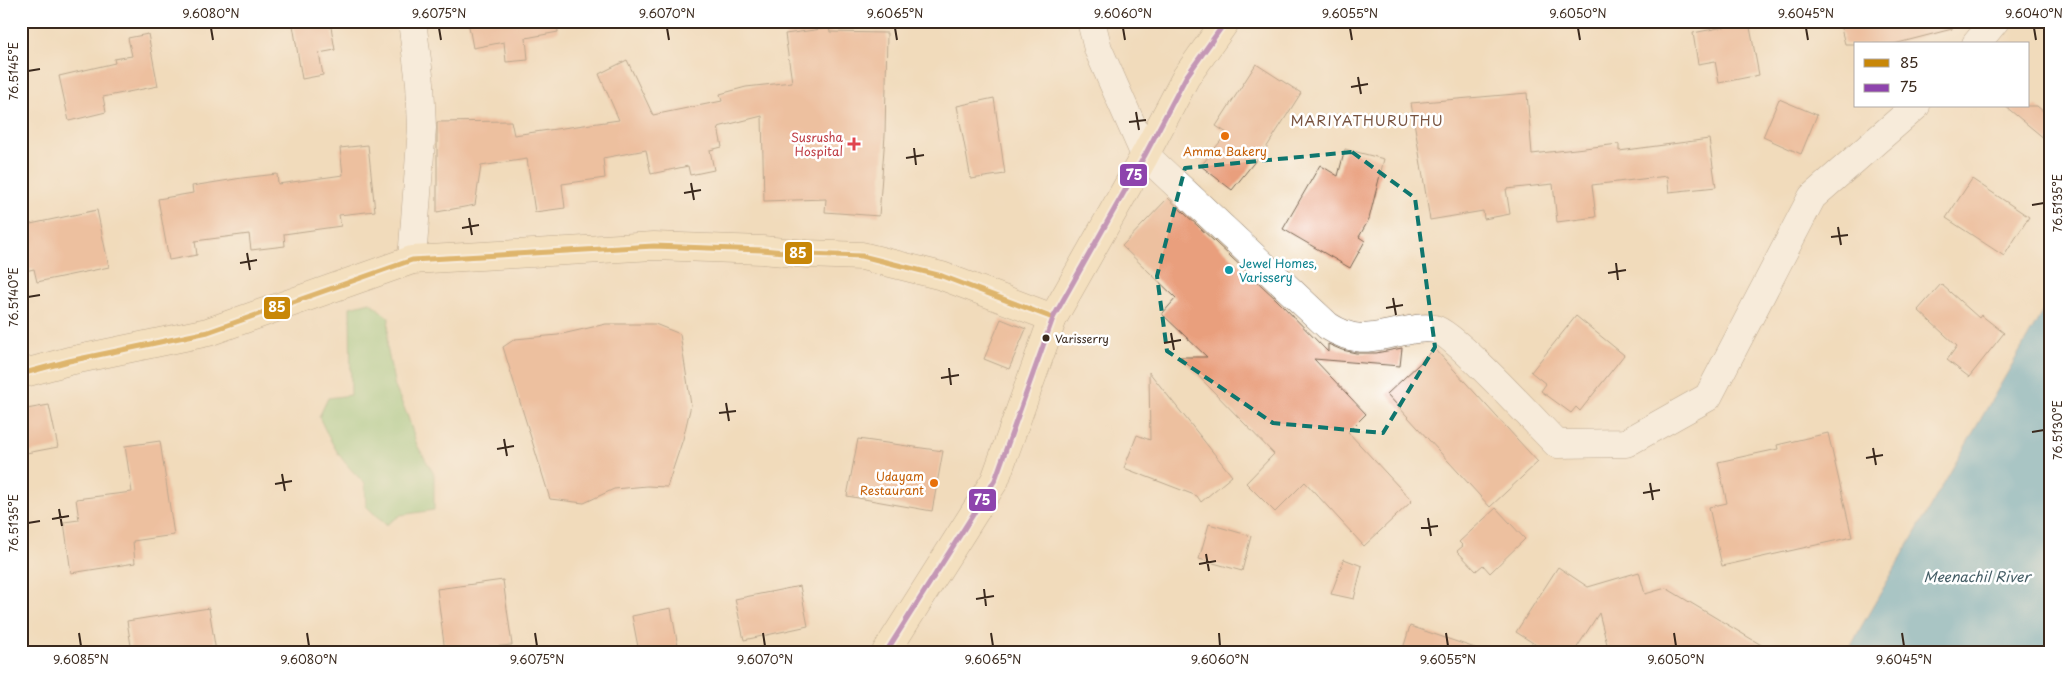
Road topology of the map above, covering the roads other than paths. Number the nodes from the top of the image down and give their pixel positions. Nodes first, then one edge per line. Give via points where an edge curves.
1 (412, 21) edge
2 (1091, 21) edge
3 (1226, 21) edge
4 (1995, 21) edge
5 (1978, 42) edge
6 (1914, 108) edge
7 (1145, 156) junction
8 (412, 260) junction
9 (1053, 318) junction
10 (21, 374) edge
11 (886, 652) edge

1 - 8 street via 422,128
2 - 7 street via 1098,48
3 - 7 main road via 1186,76
4 - 5 street
6 - 7 street via 1812,197 1708,396 1626,442 1557,444 1460,346 1438,329 1423,327 1364,339 1340,334
7 - 9 main road
8 - 9 main road via 654,246 862,256 942,276
8 - 10 main road via 208,332
9 - 11 main road via 995,480

